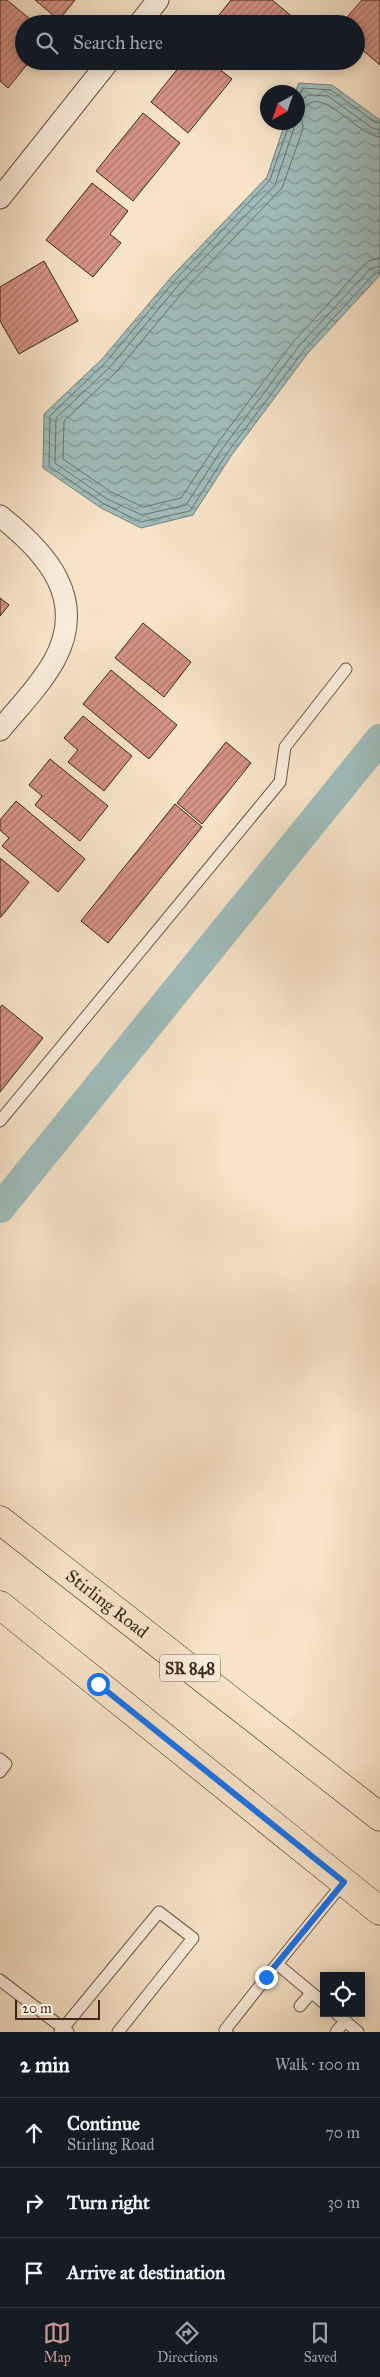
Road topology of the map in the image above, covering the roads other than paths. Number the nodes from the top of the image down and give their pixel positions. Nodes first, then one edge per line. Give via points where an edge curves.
1 (158, 0) edge
2 (146, 15) edge
3 (102, 70) edge
4 (0, 198) edge
5 (0, 516) edge
6 (346, 669) dead end
7 (0, 730) edge
8 (0, 1121) edge
9 (0, 1520) edge
10 (0, 1605) edge
11 (0, 1759) edge
12 (0, 1772) edge
13 (380, 1817) edge
14 (344, 1882) junction
15 (380, 1911) edge
16 (277, 1964) junction
17 (0, 1980) edge
18 (311, 1993) junction
19 (320, 2000) edge
20 (300, 2006) dead end
21 (340, 2017) edge
22 (64, 2031) edge
23 (118, 2032) edge
24 (227, 2032) edge
25 (336, 2032) edge
26 (358, 2032) edge

1 - 2 street
3 - 4 street
5 - 7 street via 50,563 65,601 66,621 54,661
6 - 8 lane via 285,747 280,782
9 - 13 main road, Stirling Road / SR 848
10 - 14 main road
11 - 12 lane via 6,1764
14 - 15 main road
14 - 16 lane
16 - 18 lane
16 - 24 lane via 224,2030
17 - 22 lane
18 - 19 lane
18 - 20 lane
21 - 25 lane
21 - 26 lane
22 - 23 lane via 159,1912 193,1938

